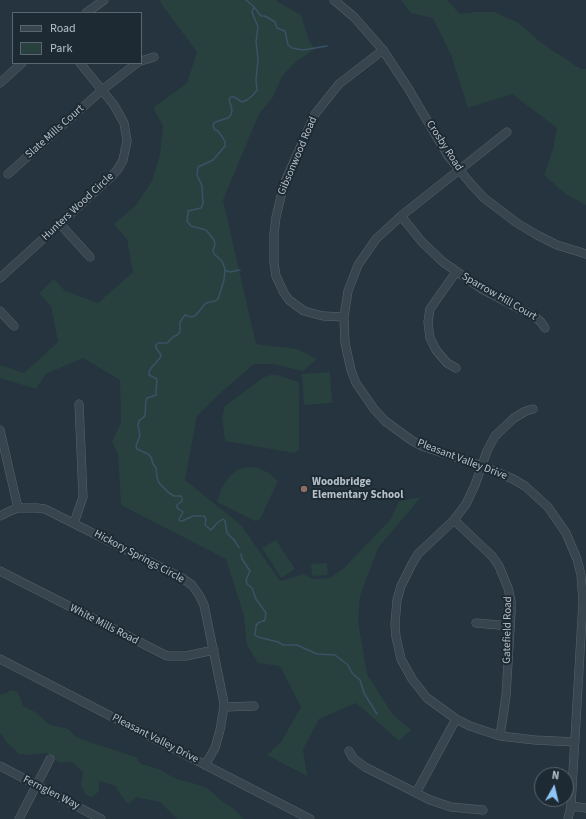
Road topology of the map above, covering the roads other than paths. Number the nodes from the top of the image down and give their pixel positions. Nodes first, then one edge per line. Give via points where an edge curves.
1 (104, 0) edge
2 (334, 0) edge
3 (87, 12) edge
4 (383, 50) junction
5 (154, 57) dead end
6 (142, 61) edge
7 (21, 64) edge
8 (81, 64) edge
9 (136, 64) edge
10 (0, 83) edge
11 (102, 90) junction
12 (507, 132) dead end
13 (459, 170) junction
14 (8, 174) dead end
15 (401, 216) junction
16 (60, 224) junction
17 (586, 254) edge
18 (90, 257) dead end
19 (456, 272) junction
20 (0, 278) edge
21 (0, 311) edge
22 (344, 317) junction
23 (14, 326) dead end
24 (545, 328) dead end
25 (456, 368) dead end
26 (79, 404) dead end
27 (533, 409) dead end
28 (0, 430) edge
29 (482, 466) junction
30 (18, 508) junction
31 (0, 516) edge
32 (454, 520) junction
33 (74, 523) junction
34 (0, 571) edge
35 (584, 589) edge
36 (584, 600) edge
37 (476, 623) dead end
38 (510, 626) junction
39 (214, 650) junction
40 (0, 659) edge
41 (254, 706) dead end
42 (224, 707) junction
43 (456, 719) junction
44 (500, 736) junction
45 (575, 742) junction
46 (349, 751) dead end
47 (50, 759) dead end
48 (205, 765) junction
49 (0, 766) edge
50 (573, 767) edge
51 (37, 785) junction
52 (416, 793) junction
53 (574, 806) edge
54 (571, 807) edge
55 (586, 808) edge
56 (483, 810) dead end
57 (19, 819) edge
58 (102, 819) edge
59 (310, 819) edge
60 (568, 819) edge

1 - 3 street
2 - 4 street, Crosby Road via 354,17
4 - 13 street, Crosby Road
4 - 22 street, Gibsonwood Road via 339,84 315,114 284,184 276,217 274,263 276,276 284,293 304,311 323,316
5 - 6 street
7 - 10 street
8 - 11 street, Hunters Wood Circle
9 - 11 street, Slate Mills Court
11 - 14 street, Slate Mills Court
11 - 16 street, Hunters Wood Circle via 124,123 127,141 123,160 112,177
12 - 13 street, Pleasant Valley Drive
13 - 15 street, Pleasant Valley Drive
13 - 17 street, Crosby Road via 484,198 517,223 557,245
15 - 19 street, Sparrow Hill Court via 433,253
15 - 22 street, Pleasant Valley Drive via 376,239 358,265 348,292
16 - 18 street
16 - 20 street, Hunters Wood Circle
19 - 24 street, Sparrow Hill Court via 535,317
19 - 25 street via 430,309 428,322 430,338 436,350
21 - 23 street
22 - 29 street, Pleasant Valley Drive via 345,343 356,383 385,421 411,440 436,452
26 - 33 street via 84,497
27 - 29 street via 514,418 495,436
28 - 30 street
29 - 32 street via 471,495
29 - 35 street, Pleasant Valley Drive via 525,486 548,507 572,545
30 - 31 street, Hickory Springs Circle
30 - 33 street, Hickory Springs Circle via 46,509
32 - 38 street, Gatefield Road via 485,548 499,566 511,601
32 - 43 street via 418,554 412,564 400,586 395,624 401,659 412,679 427,698
33 - 39 street, Hickory Springs Circle via 192,585 204,605
34 - 39 street, White Mills Road via 168,656 176,657
35 - 36 street, Pleasant Valley Drive
36 - 45 street, Pleasant Valley Drive
37 - 38 street
38 - 44 street, Gatefield Road via 506,696
39 - 42 street, Hickory Springs Circle
40 - 48 street, Pleasant Valley Drive
41 - 42 street
42 - 48 street, Hickory Springs Circle via 218,740
43 - 44 street
43 - 52 street
44 - 45 street
45 - 50 street, Pleasant Valley Drive
46 - 52 street via 353,758 365,767
47 - 51 street
48 - 59 street, Pleasant Valley Drive
49 - 51 street, Fernglen Way
51 - 57 street
51 - 58 street, Fernglen Way
52 - 56 street via 451,807
53 - 55 street
54 - 60 street, Pleasant Valley Drive

